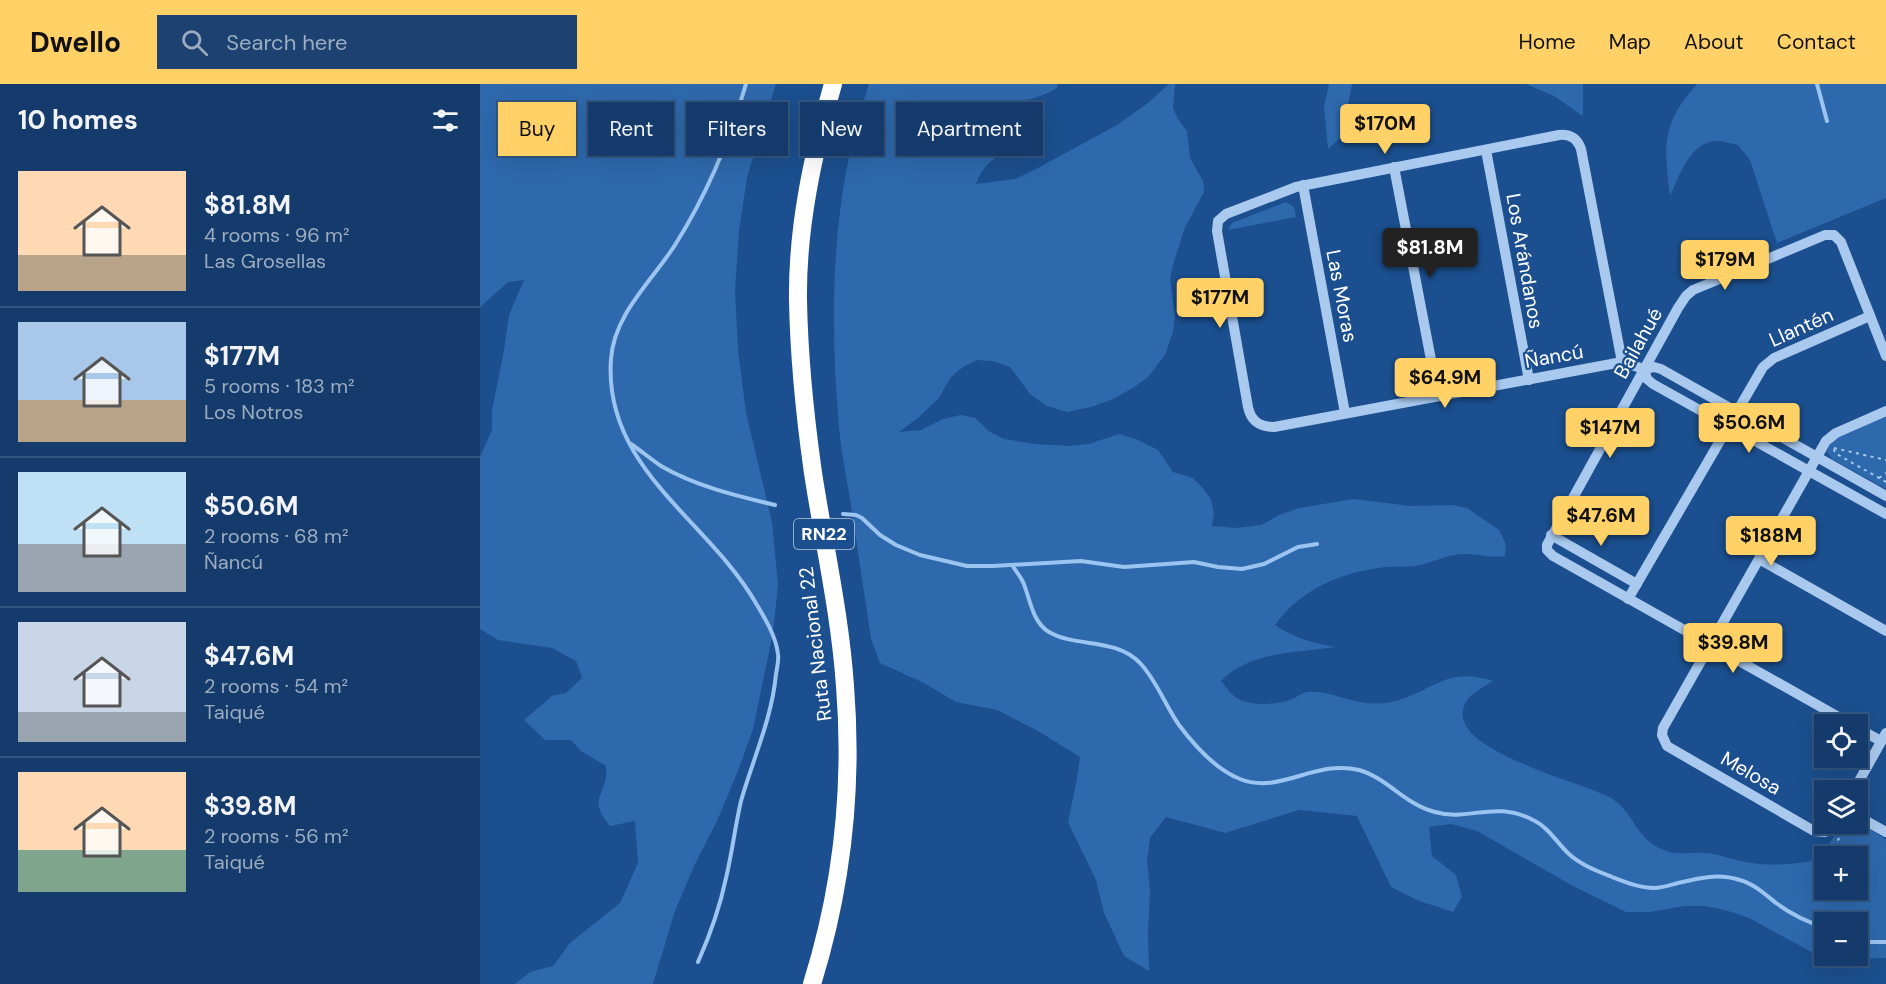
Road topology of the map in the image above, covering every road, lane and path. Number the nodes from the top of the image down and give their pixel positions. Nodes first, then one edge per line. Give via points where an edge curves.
1 (833, 84) edge
2 (1486, 150) junction
3 (1394, 167) junction
4 (1303, 185) junction
5 (1870, 316) junction
6 (1886, 356) edge
7 (1622, 362) junction
8 (1644, 369) junction
9 (1528, 380) junction
10 (1438, 396) junction
11 (1736, 411) junction
12 (1886, 411) edge
13 (1345, 414) junction
14 (1728, 426) junction
15 (1817, 457) junction
16 (1886, 460) edge
17 (1809, 471) junction
18 (1886, 472) edge
19 (1880, 478) junction
20 (1886, 482) edge
21 (1886, 496) edge
22 (1886, 514) edge
23 (1551, 535) junction
24 (1759, 559) junction
25 (1637, 584) junction
26 (1628, 599) junction
27 (1886, 631) edge
28 (1711, 645) junction
29 (1833, 714) edge
30 (1868, 732) edge
31 (1884, 737) edge
32 (1860, 780) edge
33 (1868, 822) edge
34 (1814, 831) edge
35 (1886, 832) edge
36 (812, 984) edge

1 - 36 highway, Ruta Nacional 22 / RN22 via 807,195 798,299 809,441 845,685 847,781 836,884
2 - 3 street
2 - 7 street via 1559,135 1575,139 1581,149
2 - 9 street, Los Arándanos
3 - 4 street
3 - 10 street
4 - 13 street, Las Moras
4 - 13 street, Ñancú via 1226,214 1218,221 1248,407 1258,424 1274,427
5 - 6 street
5 - 8 street, Bailahué via 1840,242 1834,235 1825,235 1693,290 1681,303
5 - 11 street, Llantén via 1766,363
7 - 8 street, Ñancú
7 - 9 street, Ñancú
8 - 11 street, Ñancú via 1658,368
8 - 14 street, Ñancú via 1650,382
8 - 23 street, Bailahué
9 - 10 street, Ñancú
10 - 13 street, Ñancú
11 - 14 street, Llantén
11 - 15 street, Ñancú
12 - 15 street via 1832,435
14 - 17 street, Ñancú
14 - 25 street, Llantén
15 - 17 street
15 - 21 street, Ñancú
16 - 19 path via 1834,447 1835,453
17 - 22 street, Ñancú
17 - 24 street
18 - 19 path
19 - 20 path
23 - 25 street
23 - 26 street, Bailahué via 1547,550 1553,556
24 - 27 street
24 - 28 street
25 - 26 street, Llantén
26 - 28 street
28 - 29 street
28 - 34 street, Melosa via 1663,728 1662,738 1667,746
30 - 31 street
31 - 32 street
33 - 35 street

